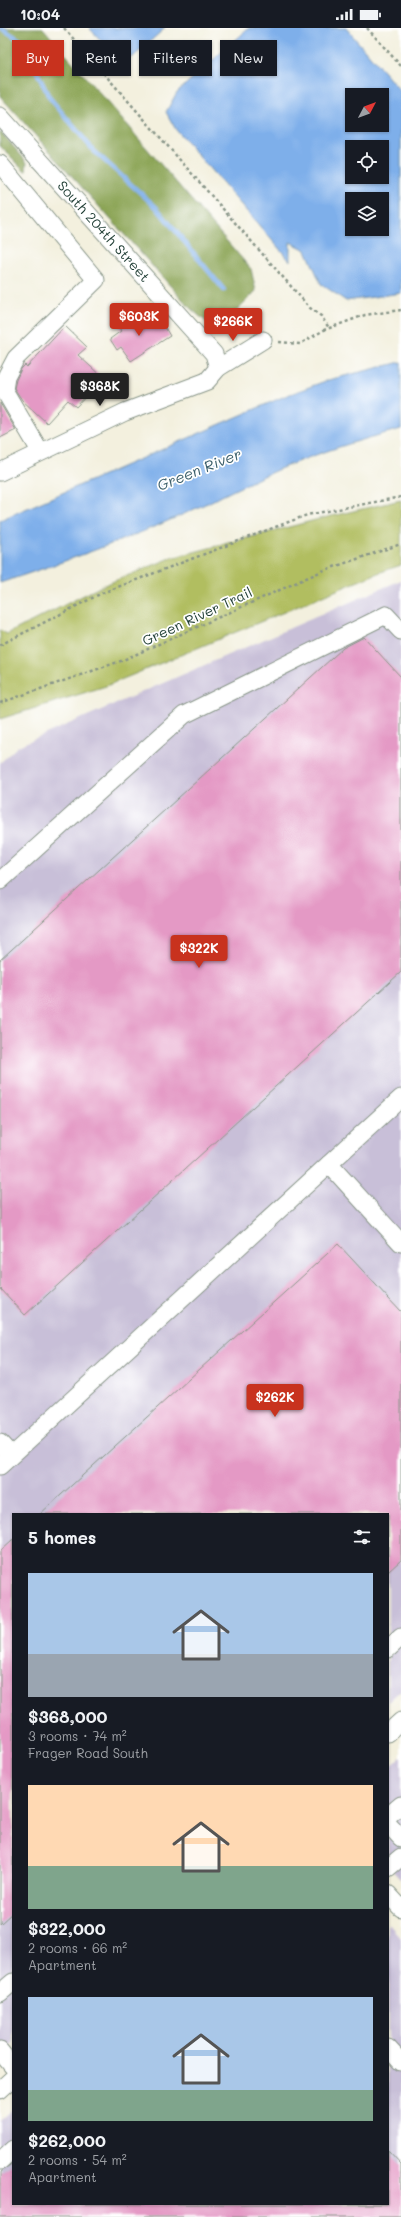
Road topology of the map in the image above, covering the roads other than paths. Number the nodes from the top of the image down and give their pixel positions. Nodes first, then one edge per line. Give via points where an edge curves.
1 (0, 116) edge
2 (0, 164) edge
3 (264, 340) road end
4 (218, 368) junction
5 (40, 451) junction
6 (0, 472) edge
7 (401, 631) edge
8 (0, 881) edge
9 (401, 1098) edge
10 (329, 1164) junction
11 (401, 1243) edge
12 (0, 1443) edge
13 (6, 1460) edge
14 (401, 1637) edge
15 (389, 1648) edge
16 (401, 1721) edge
17 (389, 1732) edge
18 (401, 1805) edge
19 (389, 1815) edge
20 (389, 1825) edge
21 (401, 1838) edge
22 (401, 1857) edge
23 (389, 1867) edge
24 (389, 1895) edge
25 (401, 1908) edge
26 (12, 1983) edge
27 (0, 1993) edge
28 (389, 2049) edge
29 (0, 2051) edge
30 (401, 2062) edge
31 (12, 2066) edge
32 (12, 2079) edge
33 (0, 2090) edge
34 (12, 2150) edge
35 (0, 2161) edge

1 - 4 street, South 204th Street via 214,354
2 - 5 street via 96,280 16,358 6,377 4,390
3 - 4 street
4 - 5 street via 207,380 125,412
5 - 6 street
7 - 8 street via 386,615 184,715
9 - 10 street
10 - 11 street
10 - 13 street
12 - 13 street
14 - 15 street
16 - 17 street
18 - 19 street
20 - 21 street
22 - 23 street
24 - 25 street
26 - 27 street
28 - 30 street
29 - 31 street
32 - 33 street
34 - 35 street

